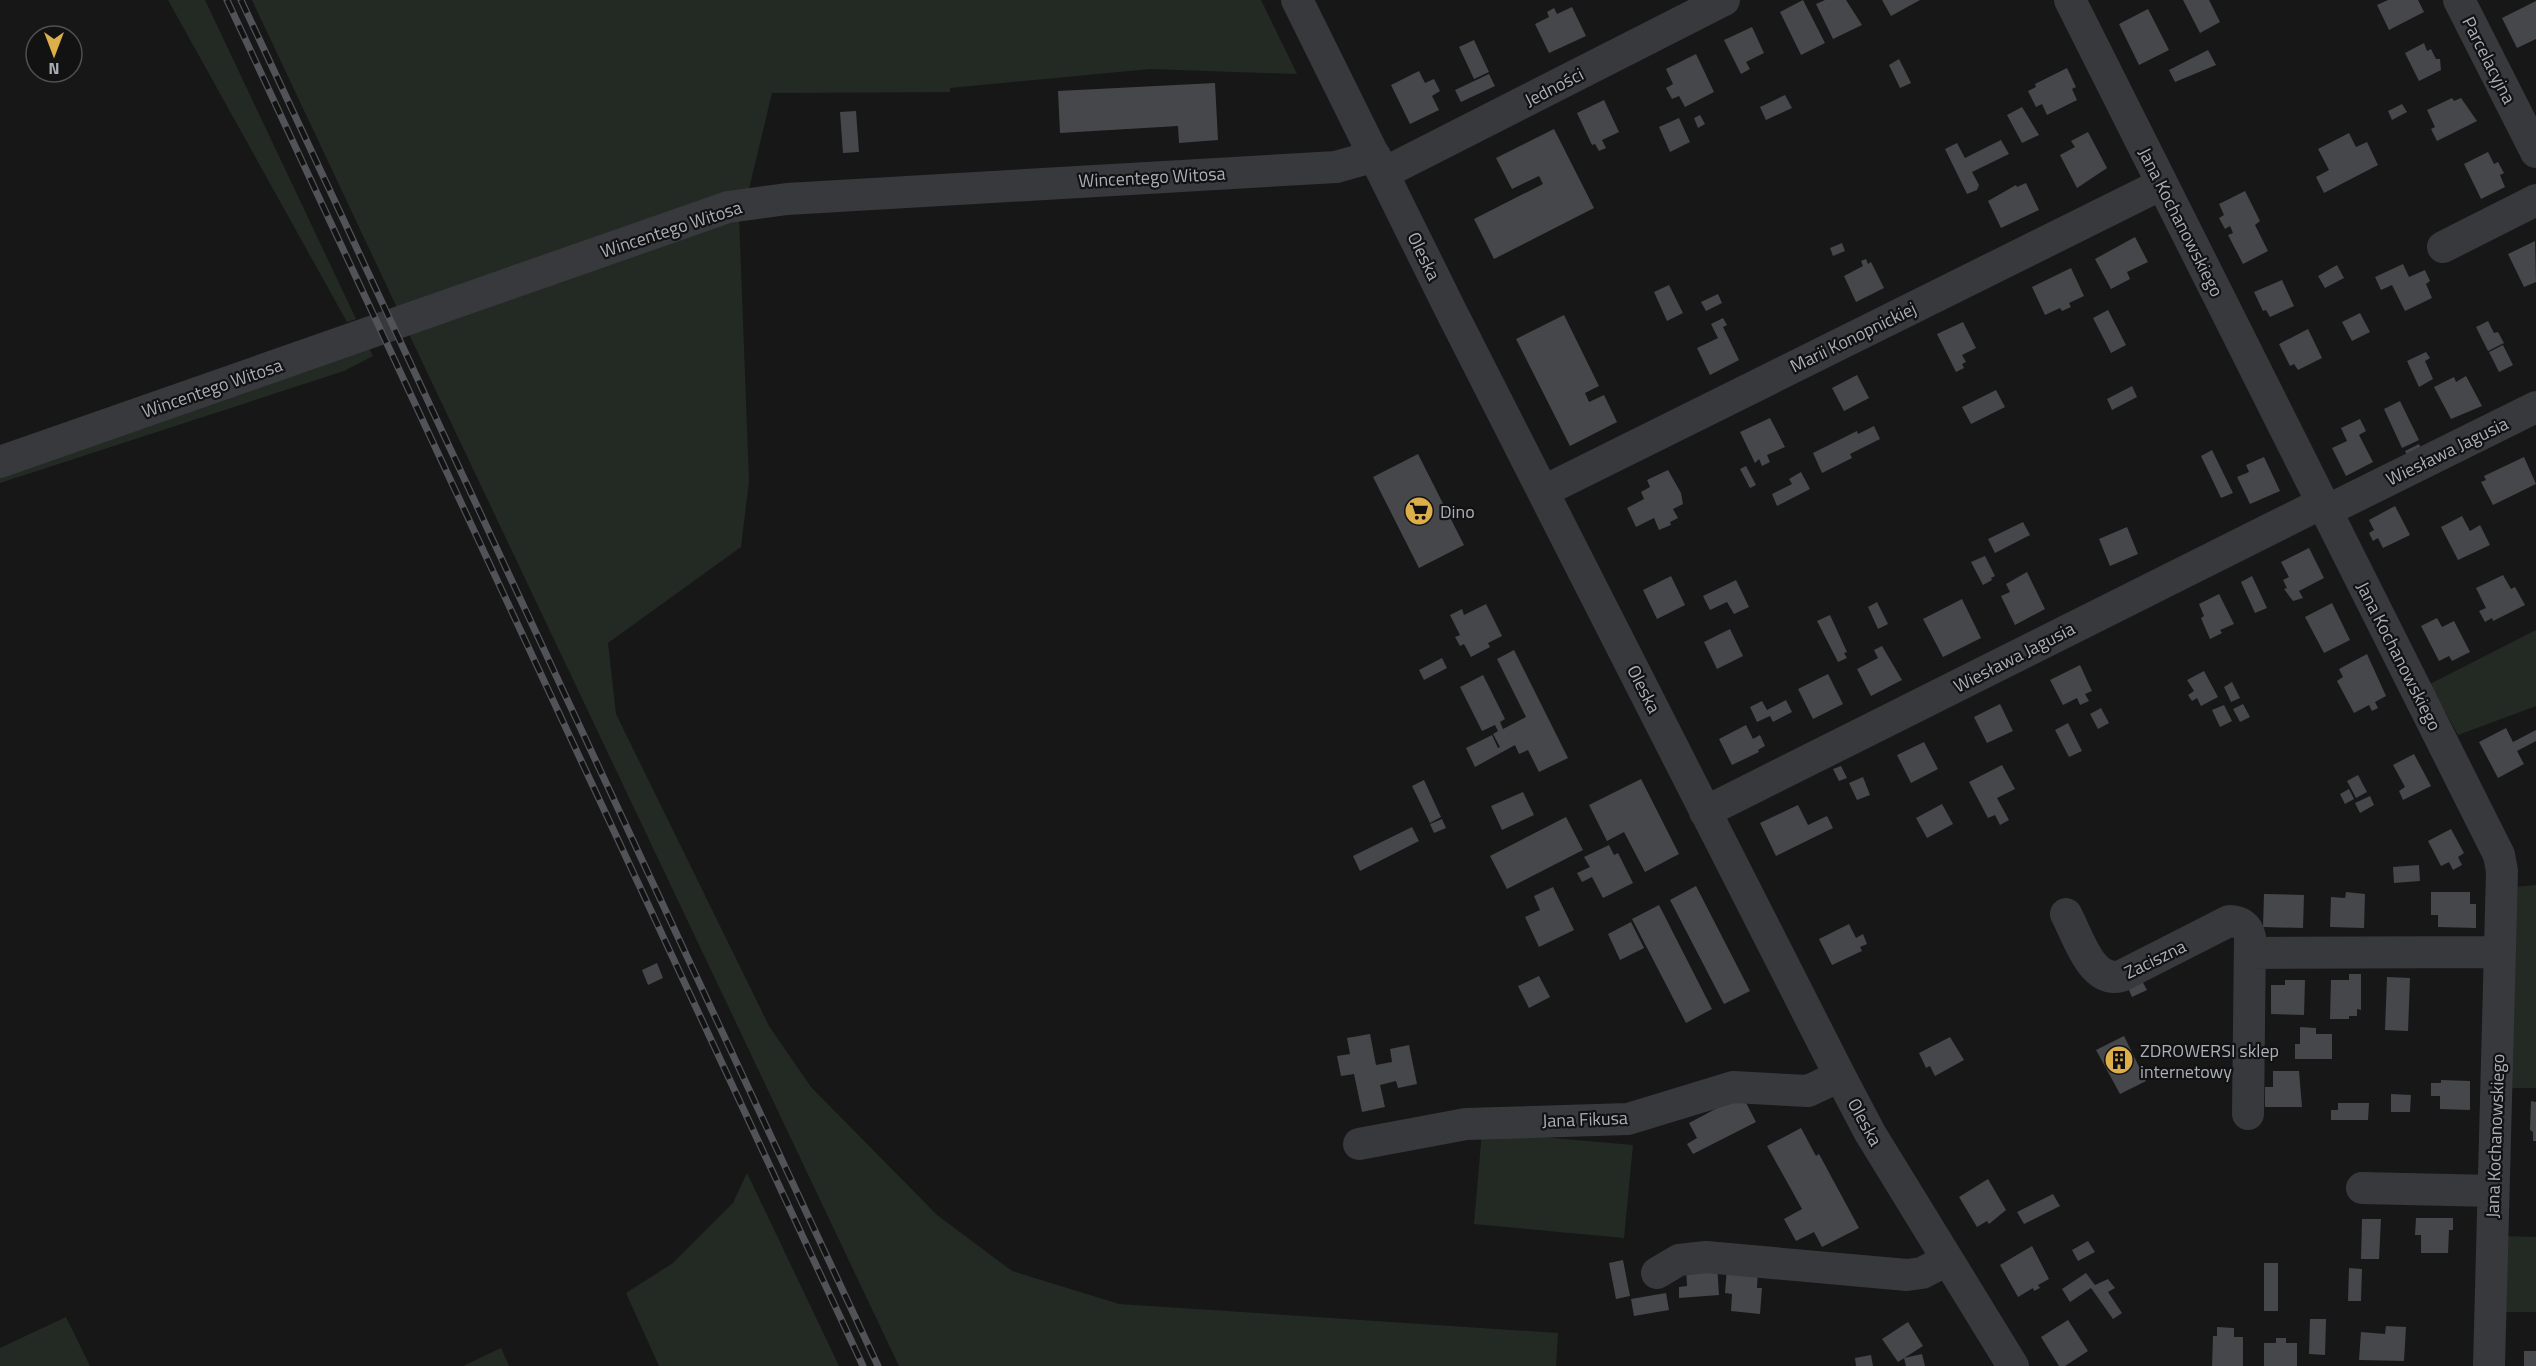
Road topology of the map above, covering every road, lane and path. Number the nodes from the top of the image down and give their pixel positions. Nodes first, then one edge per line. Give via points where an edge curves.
1 (1297, 0) edge
2 (1724, 0) edge
3 (2070, 0) edge
4 (2459, 0) edge
5 (2535, 148) edge
6 (1380, 164) junction
7 (2162, 184) junction
8 (2536, 200) edge
9 (2443, 247) dead end
10 (2536, 407) edge
11 (0, 462) edge
12 (1544, 491) junction
13 (2324, 507) junction
14 (1705, 812) junction
15 (2066, 914) dead end
16 (2500, 952) junction
17 (2250, 953) junction
18 (1840, 1076) junction
19 (2248, 1114) dead end
20 (1359, 1144) dead end
21 (2362, 1188) dead end
22 (2493, 1191) junction
23 (1947, 1260) junction
24 (1657, 1273) dead end
25 (2013, 1366) edge
26 (2489, 1366) edge

1 - 6 street, Oleska
2 - 6 street, Jedności
3 - 7 street, Jana Kochanowskiego
4 - 5 street, Parcelacyjna
6 - 11 street, Wincentego Witosa via 787,199 729,207
6 - 12 street, Oleska
7 - 12 street, Marii Konopnickiej
7 - 13 street, Jana Kochanowskiego
8 - 9 street
10 - 13 street, Wiesława Jagusia
12 - 14 street, Oleska
13 - 14 street, Wiesława Jagusia
13 - 16 street, Jana Kochanowskiego via 2499,855
14 - 18 street, Oleska
15 - 17 street, Zaciszna via 2097,971 2108,977 2121,976 2229,921 2246,927
16 - 17 street
16 - 22 street, Jana Kochanowskiego
17 - 19 street, Zaciszna
18 - 20 street, Jana Fikusa via 1808,1091 1733,1087 1628,1119 1477,1123
18 - 23 street, Oleska
21 - 22 street
22 - 26 street, Jana Kochanowskiego
23 - 24 street via 1922,1273 1907,1275 1755,1260 1691,1258 1668,1264
23 - 25 street, Oleska

